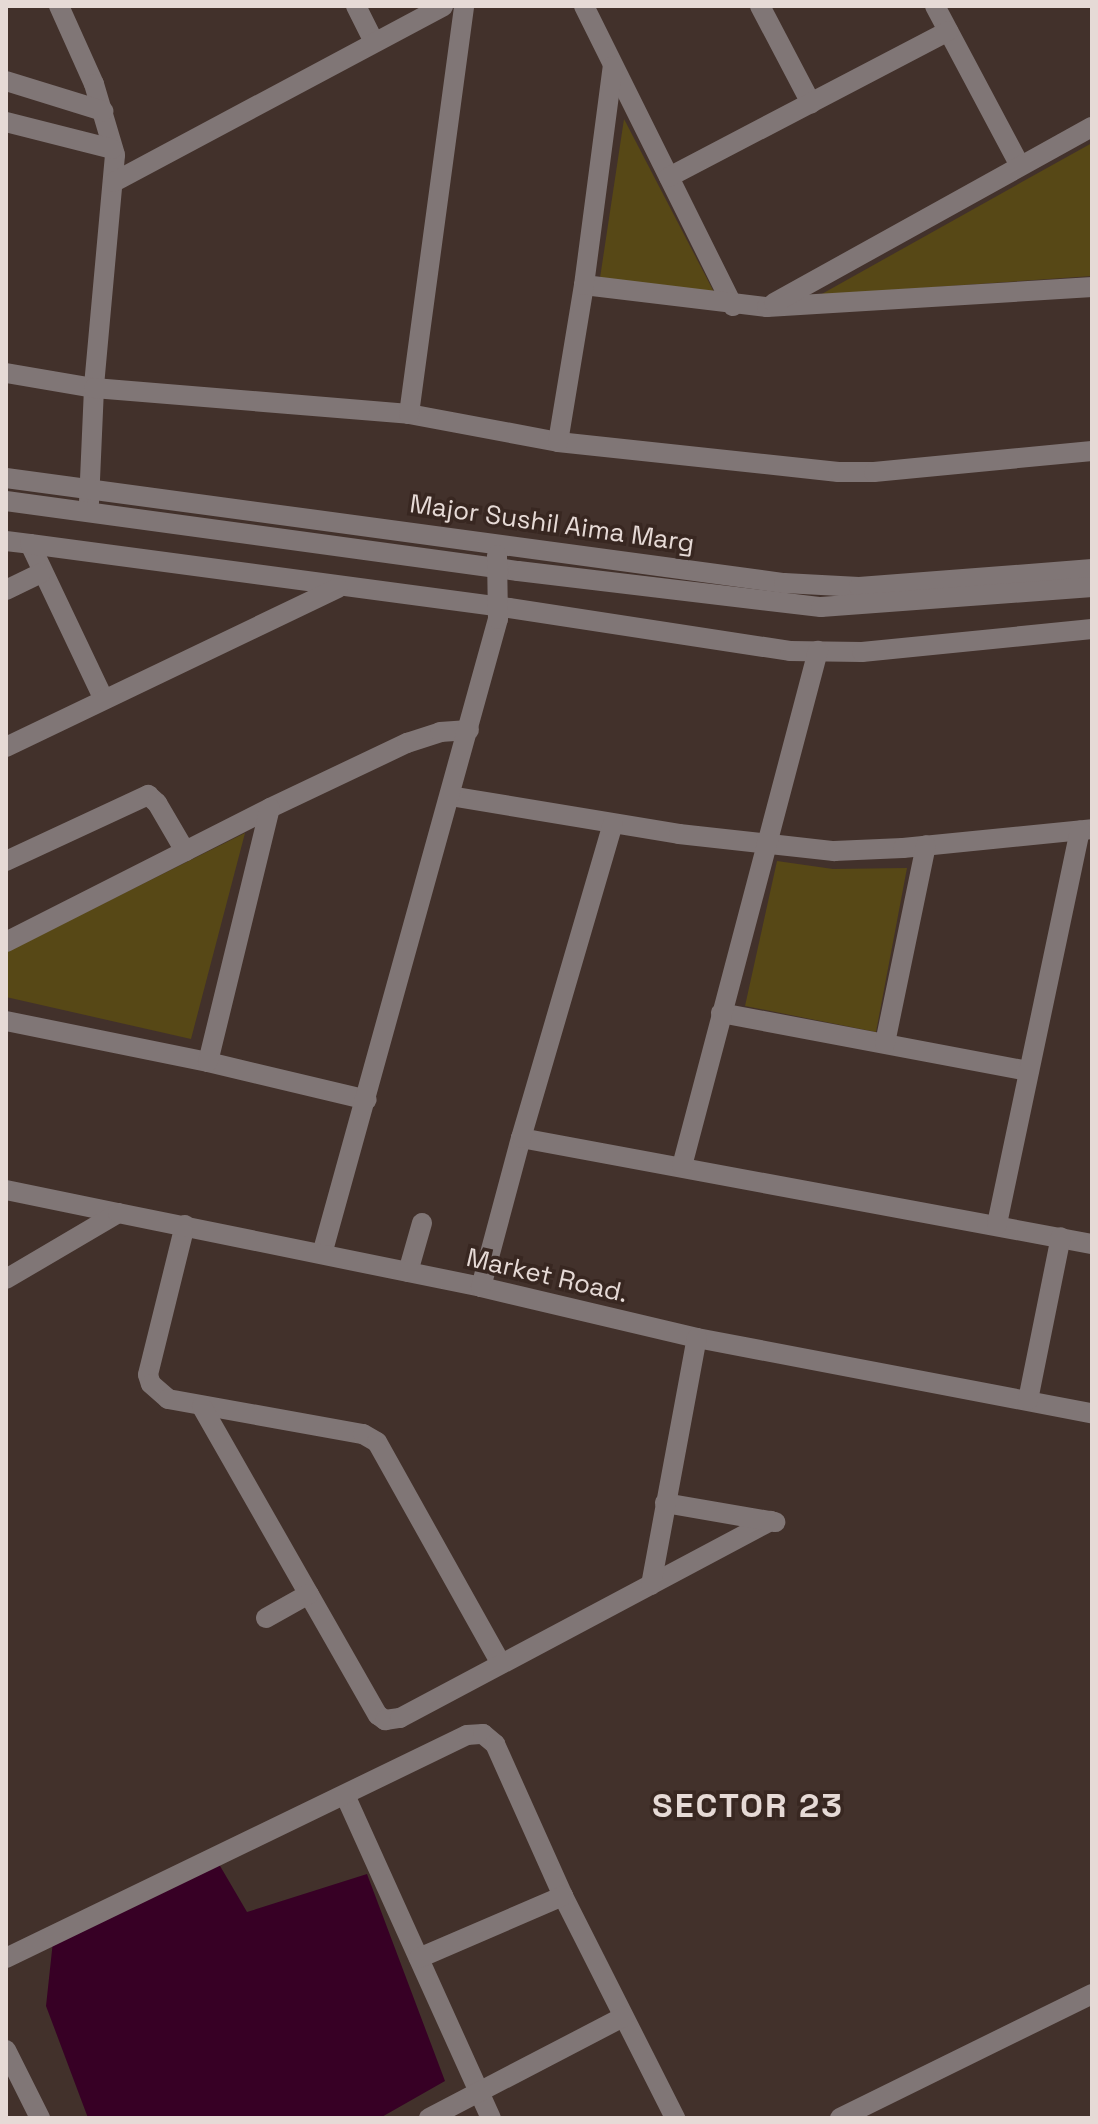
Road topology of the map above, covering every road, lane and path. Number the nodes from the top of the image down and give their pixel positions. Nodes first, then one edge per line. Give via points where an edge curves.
1 (59, 6) edge
2 (356, 6) edge
3 (443, 6) edge
4 (464, 6) edge
5 (584, 6) edge
6 (760, 6) edge
7 (935, 6) edge
8 (948, 31) junction
9 (374, 42) junction
10 (613, 66) junction
11 (6, 81) edge
12 (811, 103) junction
13 (103, 111) junction
14 (6, 122) edge
15 (1092, 127) edge
16 (113, 149) junction
17 (1020, 166) junction
18 (669, 177) junction
19 (114, 182) junction
20 (584, 285) junction
21 (1092, 287) edge
22 (733, 306) junction
23 (767, 307) junction
24 (6, 373) edge
25 (94, 388) junction
26 (409, 414) junction
27 (558, 442) junction
28 (1092, 451) edge
29 (6, 478) edge
30 (90, 490) junction
31 (6, 501) edge
32 (88, 512) junction
33 (6, 522) edge
34 (18, 543) edge
35 (499, 543) junction
36 (524, 546) junction
37 (495, 568) junction
38 (1092, 569) edge
39 (518, 571) junction
40 (41, 573) junction
41 (339, 587) junction
42 (1092, 587) edge
43 (6, 590) edge
44 (501, 611) junction
45 (1092, 629) edge
46 (818, 651) junction
47 (103, 698) junction
48 (469, 730) junction
49 (6, 747) edge
50 (450, 796) junction
51 (270, 808) junction
52 (613, 824) junction
53 (1086, 830) edge
54 (765, 844) junction
55 (926, 845) junction
56 (185, 851) junction
57 (6, 861) edge
58 (6, 942) edge
59 (721, 1013) junction
60 (6, 1021) edge
61 (885, 1043) junction
62 (208, 1062) junction
63 (1029, 1071) junction
64 (367, 1100) junction
65 (521, 1138) junction
66 (682, 1166) junction
67 (6, 1190) edge
68 (118, 1213) junction
69 (422, 1223) dead end
70 (997, 1224) junction
71 (185, 1225) junction
72 (1061, 1237) junction
73 (1092, 1244) edge
74 (322, 1254) junction
75 (408, 1272) junction
76 (6, 1279) edge
77 (481, 1287) junction
78 (697, 1338) junction
79 (1028, 1400) junction
80 (202, 1407) junction
81 (1092, 1413) edge
82 (665, 1503) junction
83 (651, 1585) junction
84 (309, 1594) junction
85 (266, 1618) dead end
86 (501, 1664) junction
87 (345, 1795) junction
88 (563, 1896) junction
89 (6, 1958) edge
90 (419, 1958) junction
91 (1092, 1994) edge
92 (623, 2017) junction
93 (6, 2050) edge
94 (479, 2093) junction
95 (848, 2116) edge
96 (40, 2118) edge
97 (429, 2118) edge
98 (491, 2118) edge
99 (675, 2118) edge

1 - 13 street
2 - 9 street
3 - 9 street
4 - 26 street
5 - 10 street
6 - 12 street
7 - 8 street
8 - 12 street
8 - 17 street
9 - 19 street
10 - 18 street
10 - 20 street
11 - 13 street
12 - 18 street
13 - 16 street
14 - 16 street
15 - 17 street
16 - 19 street
17 - 23 street
18 - 22 street
19 - 25 street
20 - 22 street
20 - 27 street
21 - 23 street
22 - 23 street
24 - 25 street
25 - 26 street
25 - 30 street
26 - 27 street
27 - 28 street via 838,472
29 - 30 street, Major Sushil Aima Marg
30 - 32 street
30 - 35 street, Major Sushil Aima Marg
31 - 32 street, Major Sushil Aima Marg
32 - 37 street, Major Sushil Aima Marg
33 - 34 street
34 - 40 street
34 - 41 street
35 - 36 street, Major Sushil Aima Marg
35 - 37 street
36 - 38 street, Major Sushil Aima Marg via 784,583 859,587
36 - 39 street
37 - 39 street, Major Sushil Aima Marg
37 - 44 street
39 - 42 street, Major Sushil Aima Marg via 821,607
39 - 44 street
40 - 43 street
40 - 47 street
41 - 44 street
41 - 47 street
44 - 46 street
44 - 48 street
45 - 46 street via 862,652
46 - 54 street
47 - 49 street
48 - 50 street
48 - 51 street via 407,743
50 - 52 street
50 - 64 street
51 - 56 street
51 - 62 street
52 - 54 street
52 - 65 street
53 - 55 street
53 - 63 street
54 - 55 street via 834,851
54 - 59 street
55 - 61 street
56 - 57 street via 148,795
56 - 58 street
59 - 61 street
59 - 66 street
60 - 62 street
61 - 63 street
62 - 64 street
63 - 70 street
64 - 74 street
65 - 66 street
65 - 77 street
66 - 70 street
67 - 68 street, Market Road.
68 - 71 street, Market Road.
68 - 76 street
69 - 75 street
70 - 72 street
71 - 74 street, Market Road.
71 - 80 street via 148,1375 159,1394
72 - 73 street
72 - 79 street
74 - 75 street, Market Road.
75 - 77 street, Market Road.
77 - 78 street, Market Road.
78 - 79 street, Market Road.
78 - 82 street
79 - 81 street, Market Road.
80 - 84 street
80 - 86 street via 363,1434 377,1442
82 - 83 street
82 - 83 street via 778,1522
83 - 86 street
84 - 85 street
84 - 86 street via 385,1720 400,1718
87 - 88 street via 467,1735 483,1734 495,1744
87 - 89 street
87 - 90 street
88 - 90 street
88 - 92 street
90 - 94 street
91 - 95 street
92 - 94 street
92 - 99 street
93 - 96 street
94 - 97 street
94 - 98 street

